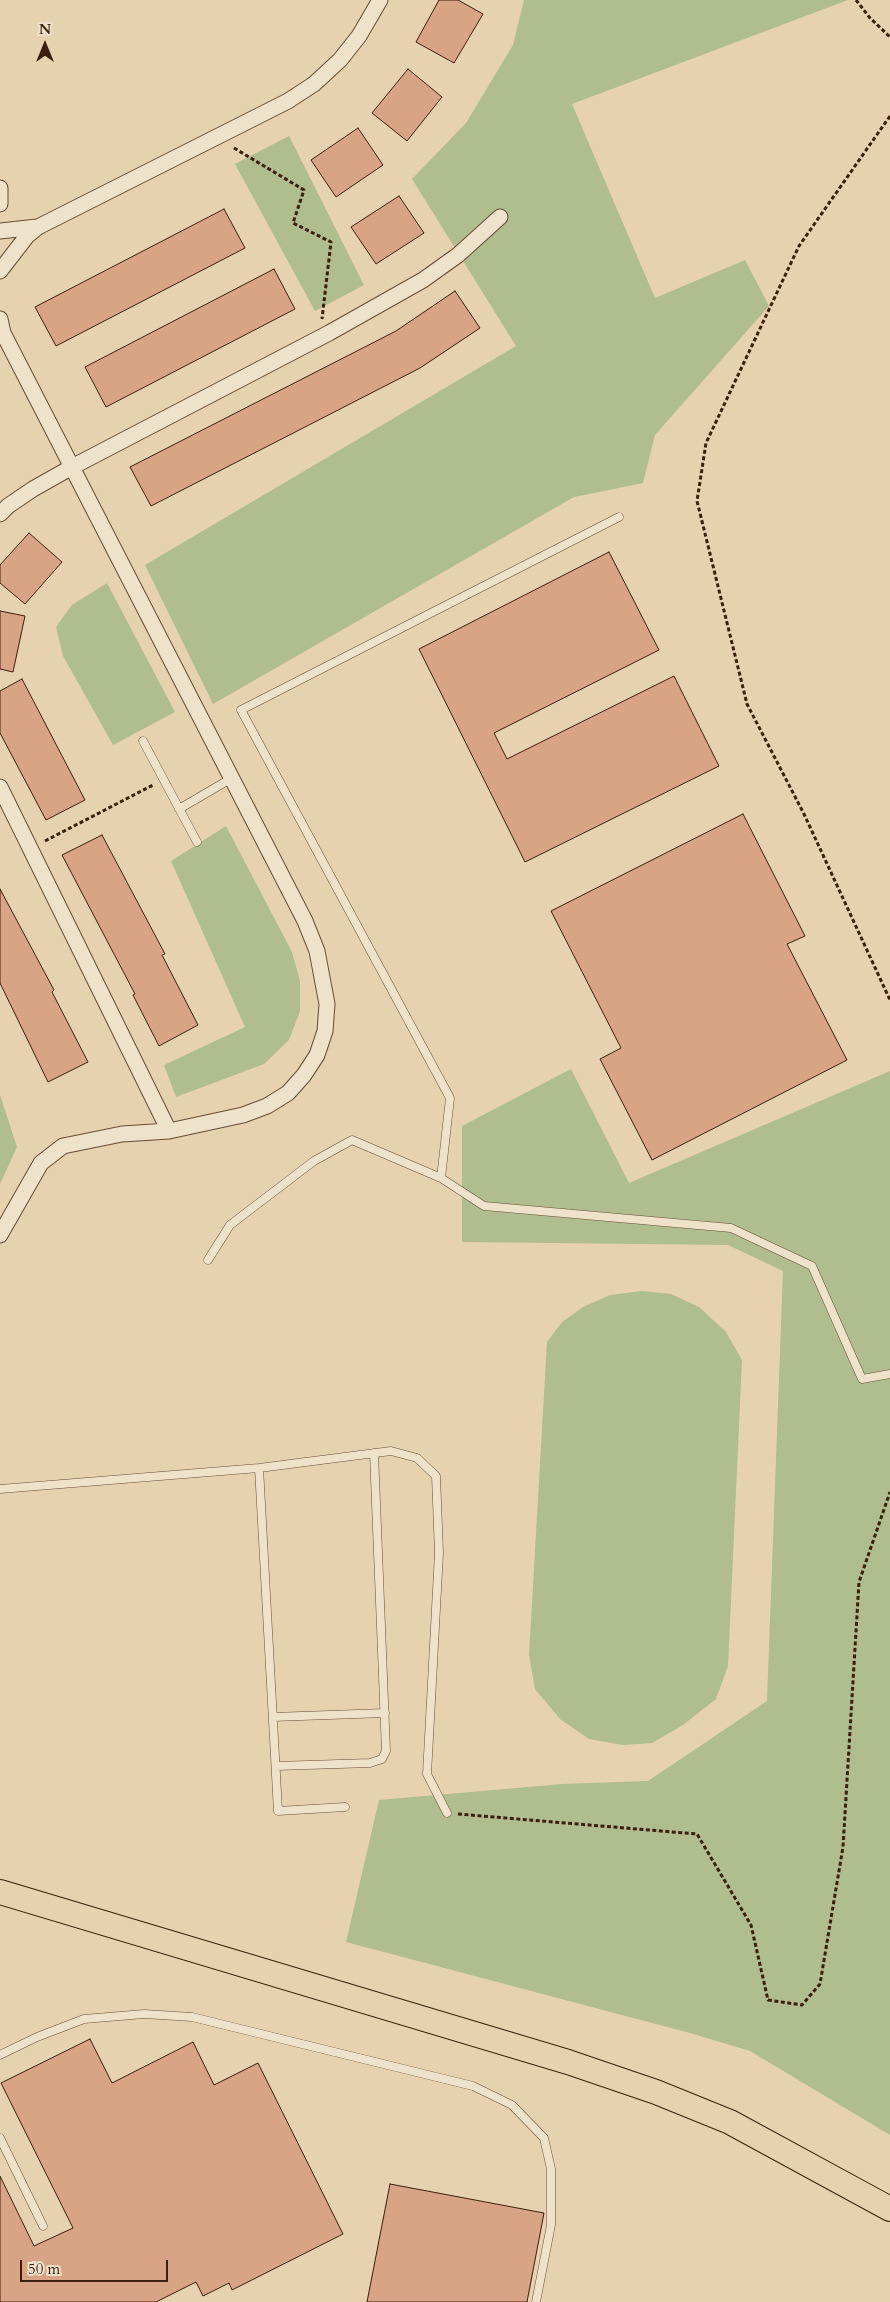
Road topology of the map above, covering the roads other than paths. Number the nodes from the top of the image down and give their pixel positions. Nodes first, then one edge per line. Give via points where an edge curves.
1 (380, 0) edge
2 (0, 188) edge
3 (0, 204) edge
4 (500, 217) dead end
5 (38, 227) junction
6 (0, 231) edge
7 (0, 271) edge
8 (1, 327) edge
9 (72, 467) junction
10 (0, 514) edge
11 (619, 517) dead end
12 (143, 741) dead end
13 (232, 778) junction
14 (0, 787) edge
15 (179, 809) junction
16 (197, 842) dead end
17 (168, 1130) junction
18 (441, 1178) junction
19 (0, 1235) edge
20 (208, 1260) dead end
21 (890, 1374) edge
22 (374, 1453) junction
23 (259, 1468) junction
24 (0, 1489) edge
25 (384, 1713) junction
26 (273, 1717) junction
27 (276, 1766) junction
28 (345, 1808) dead end
29 (447, 1813) road end
30 (0, 1882) edge
31 (0, 1892) edge
32 (116, 1925) junction
33 (0, 2055) edge
34 (0, 2138) edge
35 (890, 2209) edge
36 (43, 2226) dead end
37 (536, 2302) edge

1 - 5 street via 359,36 340,60 314,84 288,101
2 - 3 street
4 - 9 street via 458,256 423,280 320,338
5 - 6 street
5 - 7 street
8 - 9 street
9 - 10 street via 33,489
9 - 13 street
11 - 18 lane via 241,710 450,1098
12 - 15 lane
13 - 15 lane
13 - 17 street via 317,951 327,1004 325,1031 317,1055 288,1093 243,1115
14 - 17 street
15 - 16 lane
17 - 19 street via 122,1134 63,1146 41,1164
18 - 20 lane via 352,1140 314,1161 230,1225
18 - 21 lane via 484,1206 731,1228 812,1266 862,1379
22 - 23 lane
22 - 25 lane
22 - 29 lane via 391,1451 417,1458 436,1476 438,1553 427,1774
23 - 24 lane
23 - 26 lane
25 - 26 lane
25 - 27 lane via 386,1751 382,1759 370,1763
26 - 27 lane
27 - 28 lane via 278,1811
30 - 32 main road
31 - 32 main road
32 - 35 main road via 568,2062 656,2092 730,2122
33 - 37 lane via 84,2019 144,2014 192,2017 473,2086 512,2105 544,2138 551,2169 551,2225
34 - 36 lane

